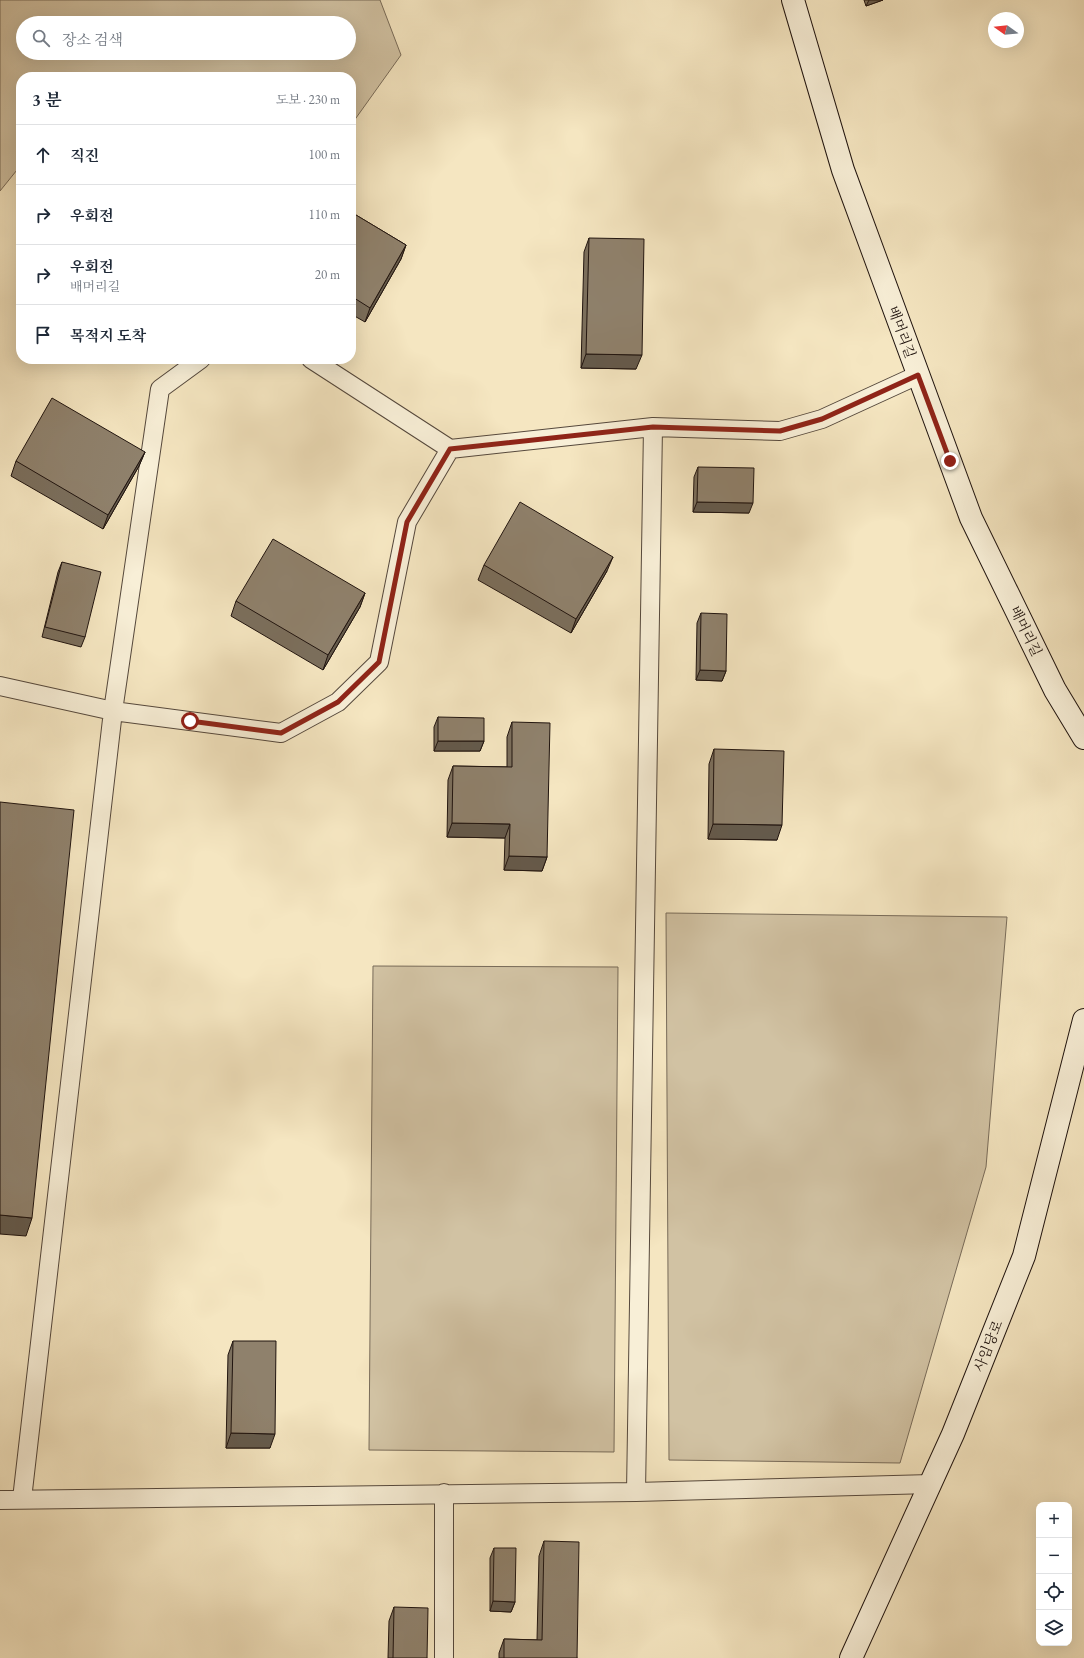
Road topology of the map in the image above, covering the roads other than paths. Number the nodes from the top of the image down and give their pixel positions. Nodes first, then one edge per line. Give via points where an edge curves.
1 (793, 0) edge
2 (194, 364) edge
3 (319, 364) edge
4 (918, 375) junction
5 (653, 427) junction
6 (450, 449) junction
7 (0, 686) edge
8 (114, 711) junction
9 (1084, 738) edge
10 (1084, 1020) edge
11 (931, 1484) junction
12 (636, 1492) junction
13 (444, 1493) junction
14 (22, 1499) junction
15 (0, 1500) edge
16 (444, 1658) edge
17 (851, 1658) edge

1 - 4 street, 배머리길 via 843,170
2 - 8 lane via 160,389
3 - 6 lane
4 - 5 lane via 822,419 780,431
4 - 9 street, 배머리길 via 971,518 1055,690
5 - 6 lane
5 - 12 lane
6 - 8 lane via 407,522 379,662 338,702 281,733
7 - 8 lane
8 - 14 lane
10 - 11 street, 사임당로 via 1024,1256
11 - 12 lane
11 - 17 street, 사임당로
12 - 13 lane
13 - 14 lane
13 - 16 lane
14 - 15 lane

